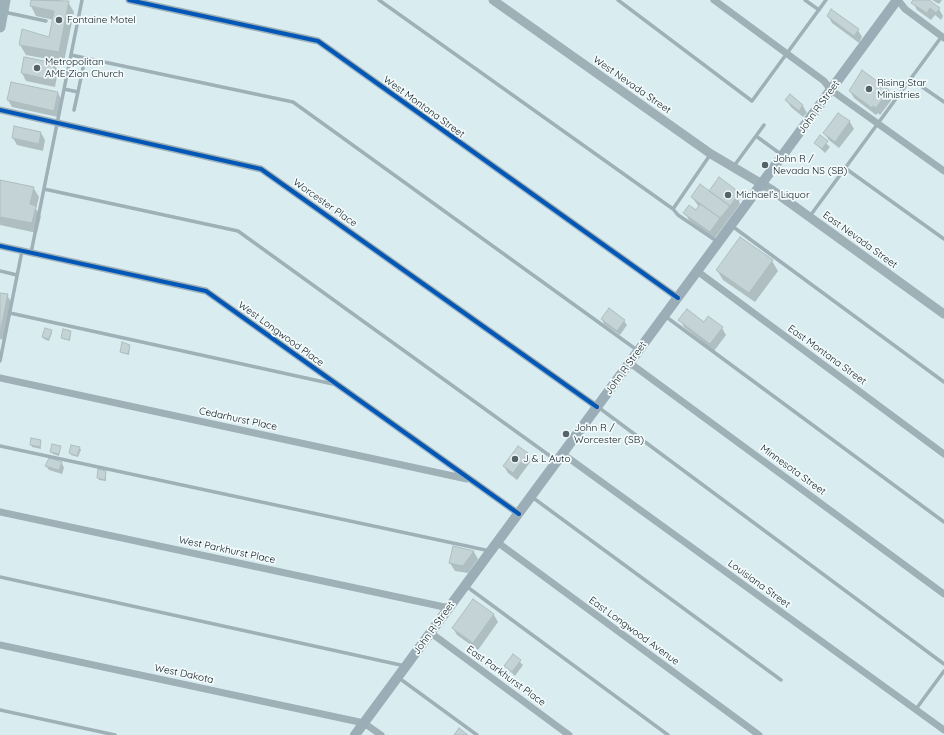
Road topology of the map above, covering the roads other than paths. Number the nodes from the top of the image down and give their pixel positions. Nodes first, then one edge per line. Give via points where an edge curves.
1 (5, 0) edge
2 (82, 0) edge
3 (128, 0) edge
4 (379, 0) edge
5 (493, 0) edge
6 (618, 0) edge
7 (714, 0) edge
8 (805, 0) edge
9 (826, 0) edge
10 (898, 0) edge
11 (819, 10) junction
12 (3, 12) junction
13 (46, 21) dead end
14 (0, 27) edge
15 (943, 36) edge
16 (786, 53) junction
17 (70, 55) junction
18 (84, 68) dead end
19 (911, 79) junction
20 (64, 89) junction
21 (831, 90) junction
22 (78, 92) junction
23 (944, 102) edge
24 (0, 110) edge
25 (74, 110) dead end
26 (57, 123) junction
27 (878, 124) junction
28 (764, 125) dead end
29 (756, 136) junction
30 (711, 154) junction
31 (783, 155) junction
32 (845, 168) junction
33 (732, 169) junction
34 (944, 171) edge
35 (762, 184) junction
36 (44, 189) junction
37 (673, 209) junction
38 (809, 217) junction
39 (731, 226) junction
40 (944, 239) edge
41 (718, 243) junction
42 (0, 246) edge
43 (22, 251) junction
44 (31, 253) junction
45 (0, 271) edge
46 (697, 272) junction
47 (17, 275) junction
48 (678, 298) junction
49 (10, 313) junction
50 (944, 314) edge
51 (665, 316) junction
52 (1, 351) edge
53 (638, 351) junction
54 (0, 361) edge
55 (630, 363) junction
56 (0, 378) edge
57 (944, 382) edge
58 (339, 385) junction
59 (597, 407) junction
60 (0, 446) edge
61 (944, 454) edge
62 (560, 457) junction
63 (471, 480) junction
64 (531, 496) junction
65 (0, 512) edge
66 (518, 514) junction
67 (944, 522) edge
68 (497, 542) junction
69 (491, 551) junction
70 (0, 577) edge
71 (465, 586) junction
72 (944, 594) edge
73 (449, 608) junction
74 (431, 633) junction
75 (0, 645) edge
76 (944, 664) edge
77 (406, 666) junction
78 (944, 671) edge
79 (398, 677) junction
80 (781, 680) dead end
81 (916, 709) junction
82 (0, 710) edge
83 (364, 723) junction
84 (944, 730) edge
85 (115, 735) edge
86 (355, 735) edge
87 (381, 735) edge
88 (477, 735) edge
89 (569, 735) edge
90 (668, 735) edge
91 (758, 735) edge

1 - 12 main road
2 - 17 lane
3 - 48 street, West Montana Street via 318,41
4 - 37 lane
5 - 30 street, West Nevada Street
6 - 16 lane via 752,101
7 - 16 street
8 - 11 lane
9 - 11 lane
10 - 15 street via 905,10
10 - 21 main road, John R Street
11 - 16 lane
12 - 13 lane
12 - 14 main road
15 - 19 lane
16 - 21 street via 824,81
17 - 20 lane
17 - 53 lane via 293,102
18 - 22 lane
19 - 23 lane
19 - 27 lane
20 - 22 lane
20 - 26 lane
21 - 27 street
21 - 31 main road, John R Street
22 - 25 lane
24 - 26 street, Worcester Place
26 - 36 lane
26 - 59 street, Worcester Place via 261,169
27 - 32 lane
27 - 34 street
28 - 29 lane
29 - 31 lane
29 - 33 lane
30 - 33 street, West Nevada Street
30 - 37 lane
31 - 35 main road, John R Street
32 - 38 lane
32 - 40 lane
33 - 35 street, West Nevada Street
35 - 38 street, East Nevada Street
35 - 39 main road, John R Street
36 - 44 lane
36 - 62 lane via 238,231
37 - 41 lane
38 - 50 street, East Nevada Street
39 - 41 main road, John R Street
39 - 57 lane
41 - 46 main road, John R Street
42 - 43 street, West Longwood Place
43 - 44 street, West Longwood Place
43 - 47 lane
44 - 58 street, West Longwood Place via 206,291
45 - 47 lane
46 - 48 main road, John R Street
46 - 61 street, East Montana Street
47 - 49 lane
48 - 51 main road, John R Street
49 - 52 lane
49 - 58 lane
51 - 53 main road, John R Street
51 - 67 lane
52 - 54 lane
53 - 55 main road, John R Street
55 - 59 main road, John R Street
55 - 72 street, Minnesota Street
56 - 63 street, Cedarhurst Place
58 - 63 street, West Longwood Place
59 - 62 main road, John R Street
59 - 76 lane
60 - 69 lane
62 - 64 main road, John R Street
62 - 81 street, Louisiana Street
63 - 66 street, West Longwood Place
64 - 66 main road, John R Street
64 - 80 lane
65 - 73 street, West Parkhurst Place
66 - 68 main road, John R Street
68 - 69 main road, John R Street
68 - 91 street, East Longwood Avenue
69 - 71 main road, John R Street
70 - 77 lane
71 - 73 main road, John R Street
71 - 90 lane
73 - 74 main road, John R Street
74 - 77 main road, John R Street
74 - 89 street, East Parkhurst Place
75 - 83 street, West Dakota
77 - 79 main road, John R Street
78 - 81 lane
79 - 83 main road, John R Street
79 - 88 lane
81 - 84 street, Louisiana Street
82 - 85 lane
83 - 86 main road, John R Street
83 - 87 street

